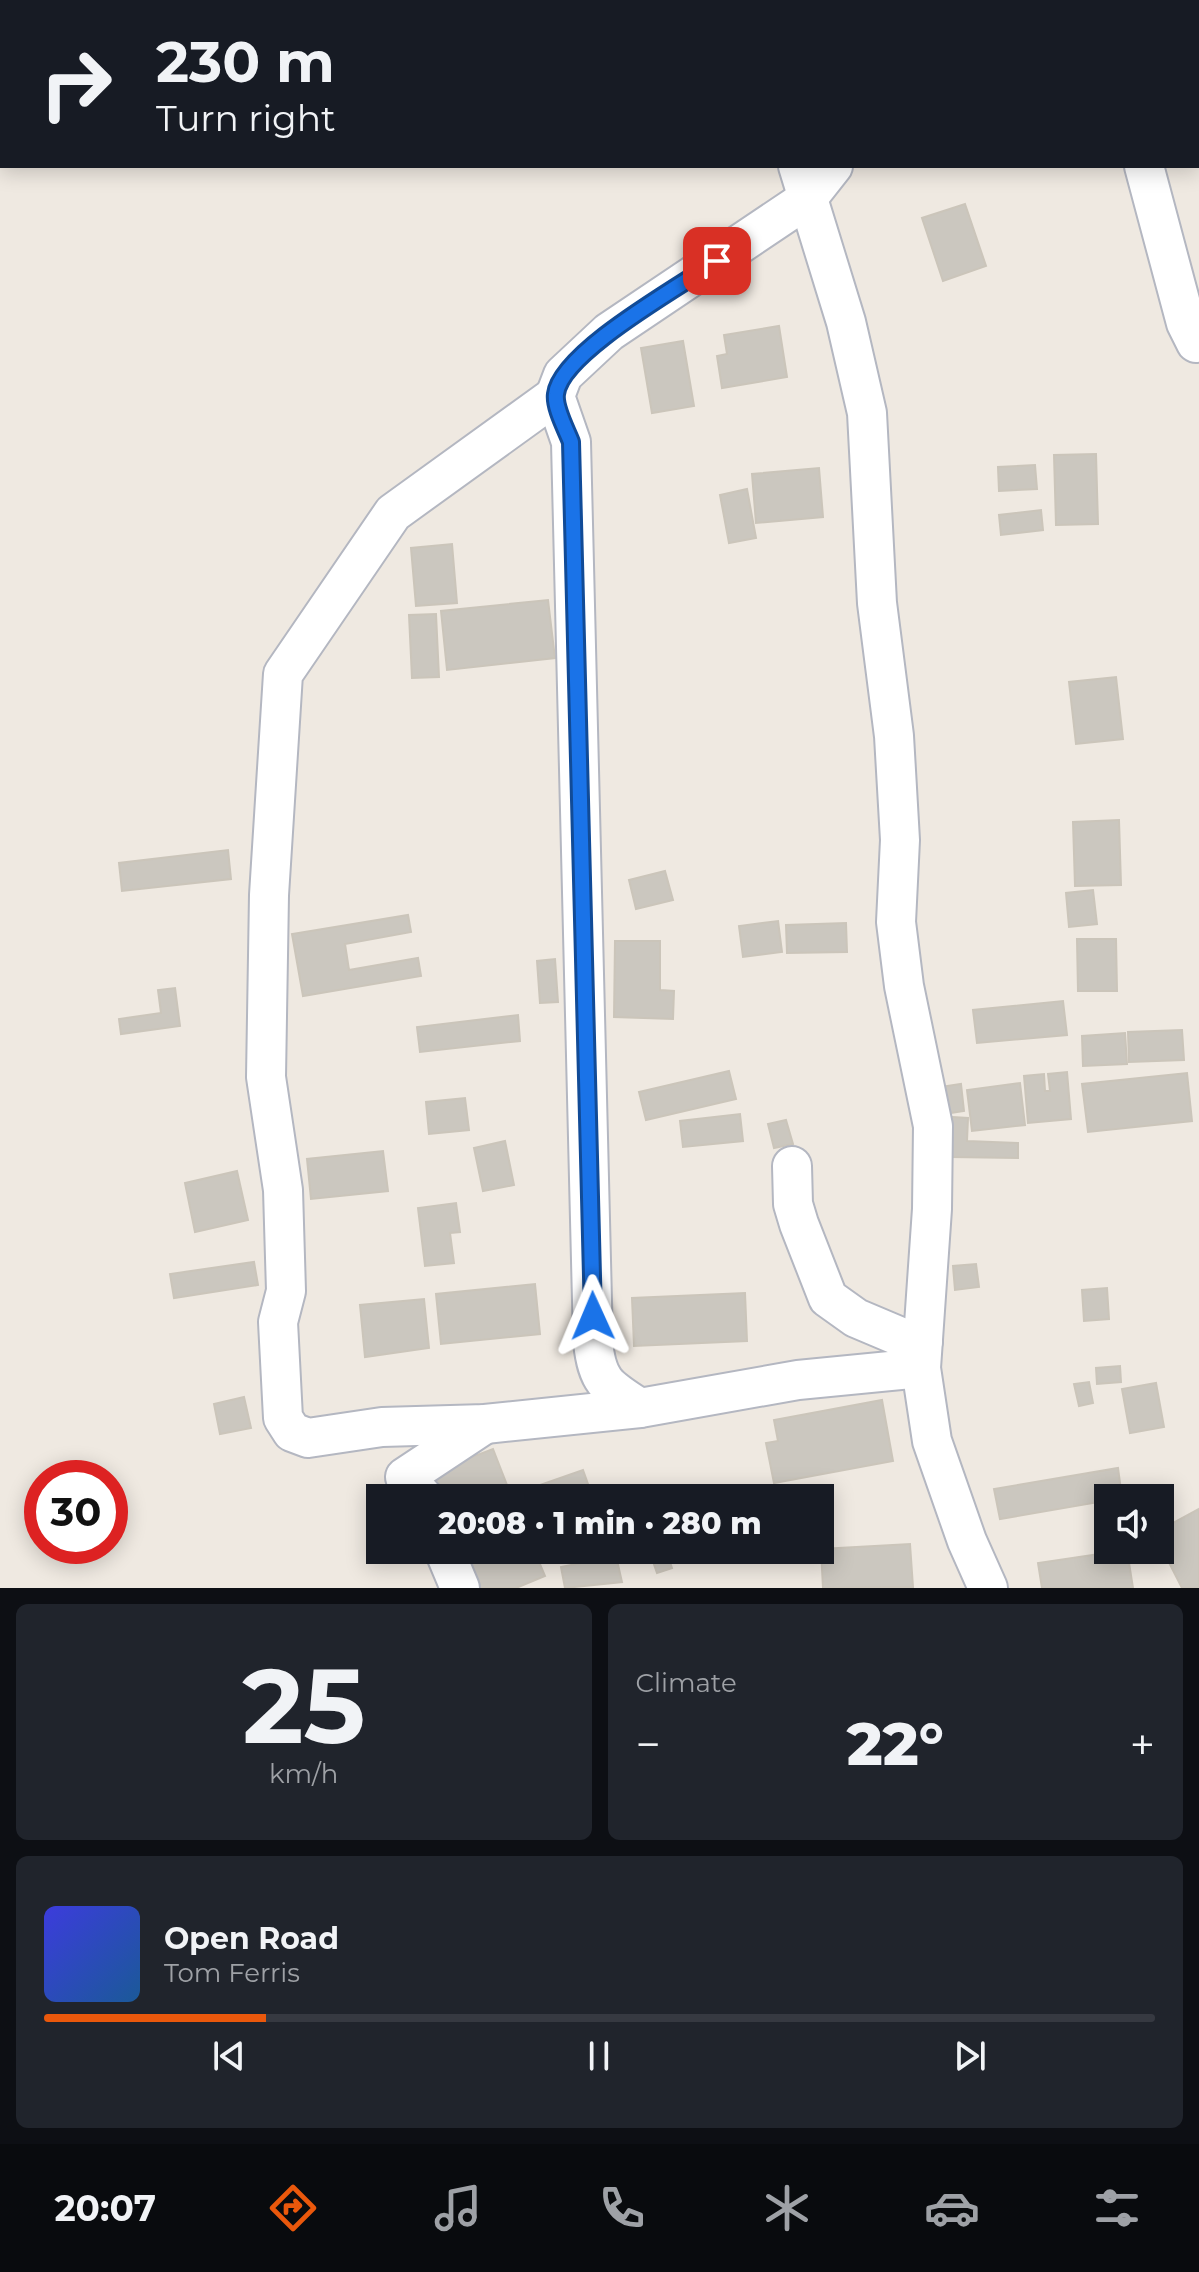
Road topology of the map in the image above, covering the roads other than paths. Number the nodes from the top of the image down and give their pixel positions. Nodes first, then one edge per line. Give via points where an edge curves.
1 (829, 168) edge
2 (1145, 168) edge
3 (802, 182) edge
4 (1196, 343) dead end
5 (555, 396) junction
6 (792, 1166) dead end
7 (922, 1354) junction
8 (640, 1408) junction
9 (485, 1424) junction
10 (411, 1484) edge
11 (450, 1564) edge
12 (460, 1588) edge
13 (988, 1588) edge

1 - 3 street
2 - 4 street
3 - 5 street via 609,332 563,375
3 - 7 street via 846,322 867,413 877,603 894,736 900,840 896,922 933,1126
5 - 8 street via 571,442 593,1342 596,1369 608,1388
5 - 9 street via 393,513 283,674 269,895 266,1077 283,1190 286,1291 278,1322 283,1418 292,1432 308,1438 382,1427
6 - 7 street via 796,1214 828,1298
7 - 8 street
7 - 13 street via 932,1441
8 - 9 street
9 - 10 street via 405,1477
11 - 12 street

